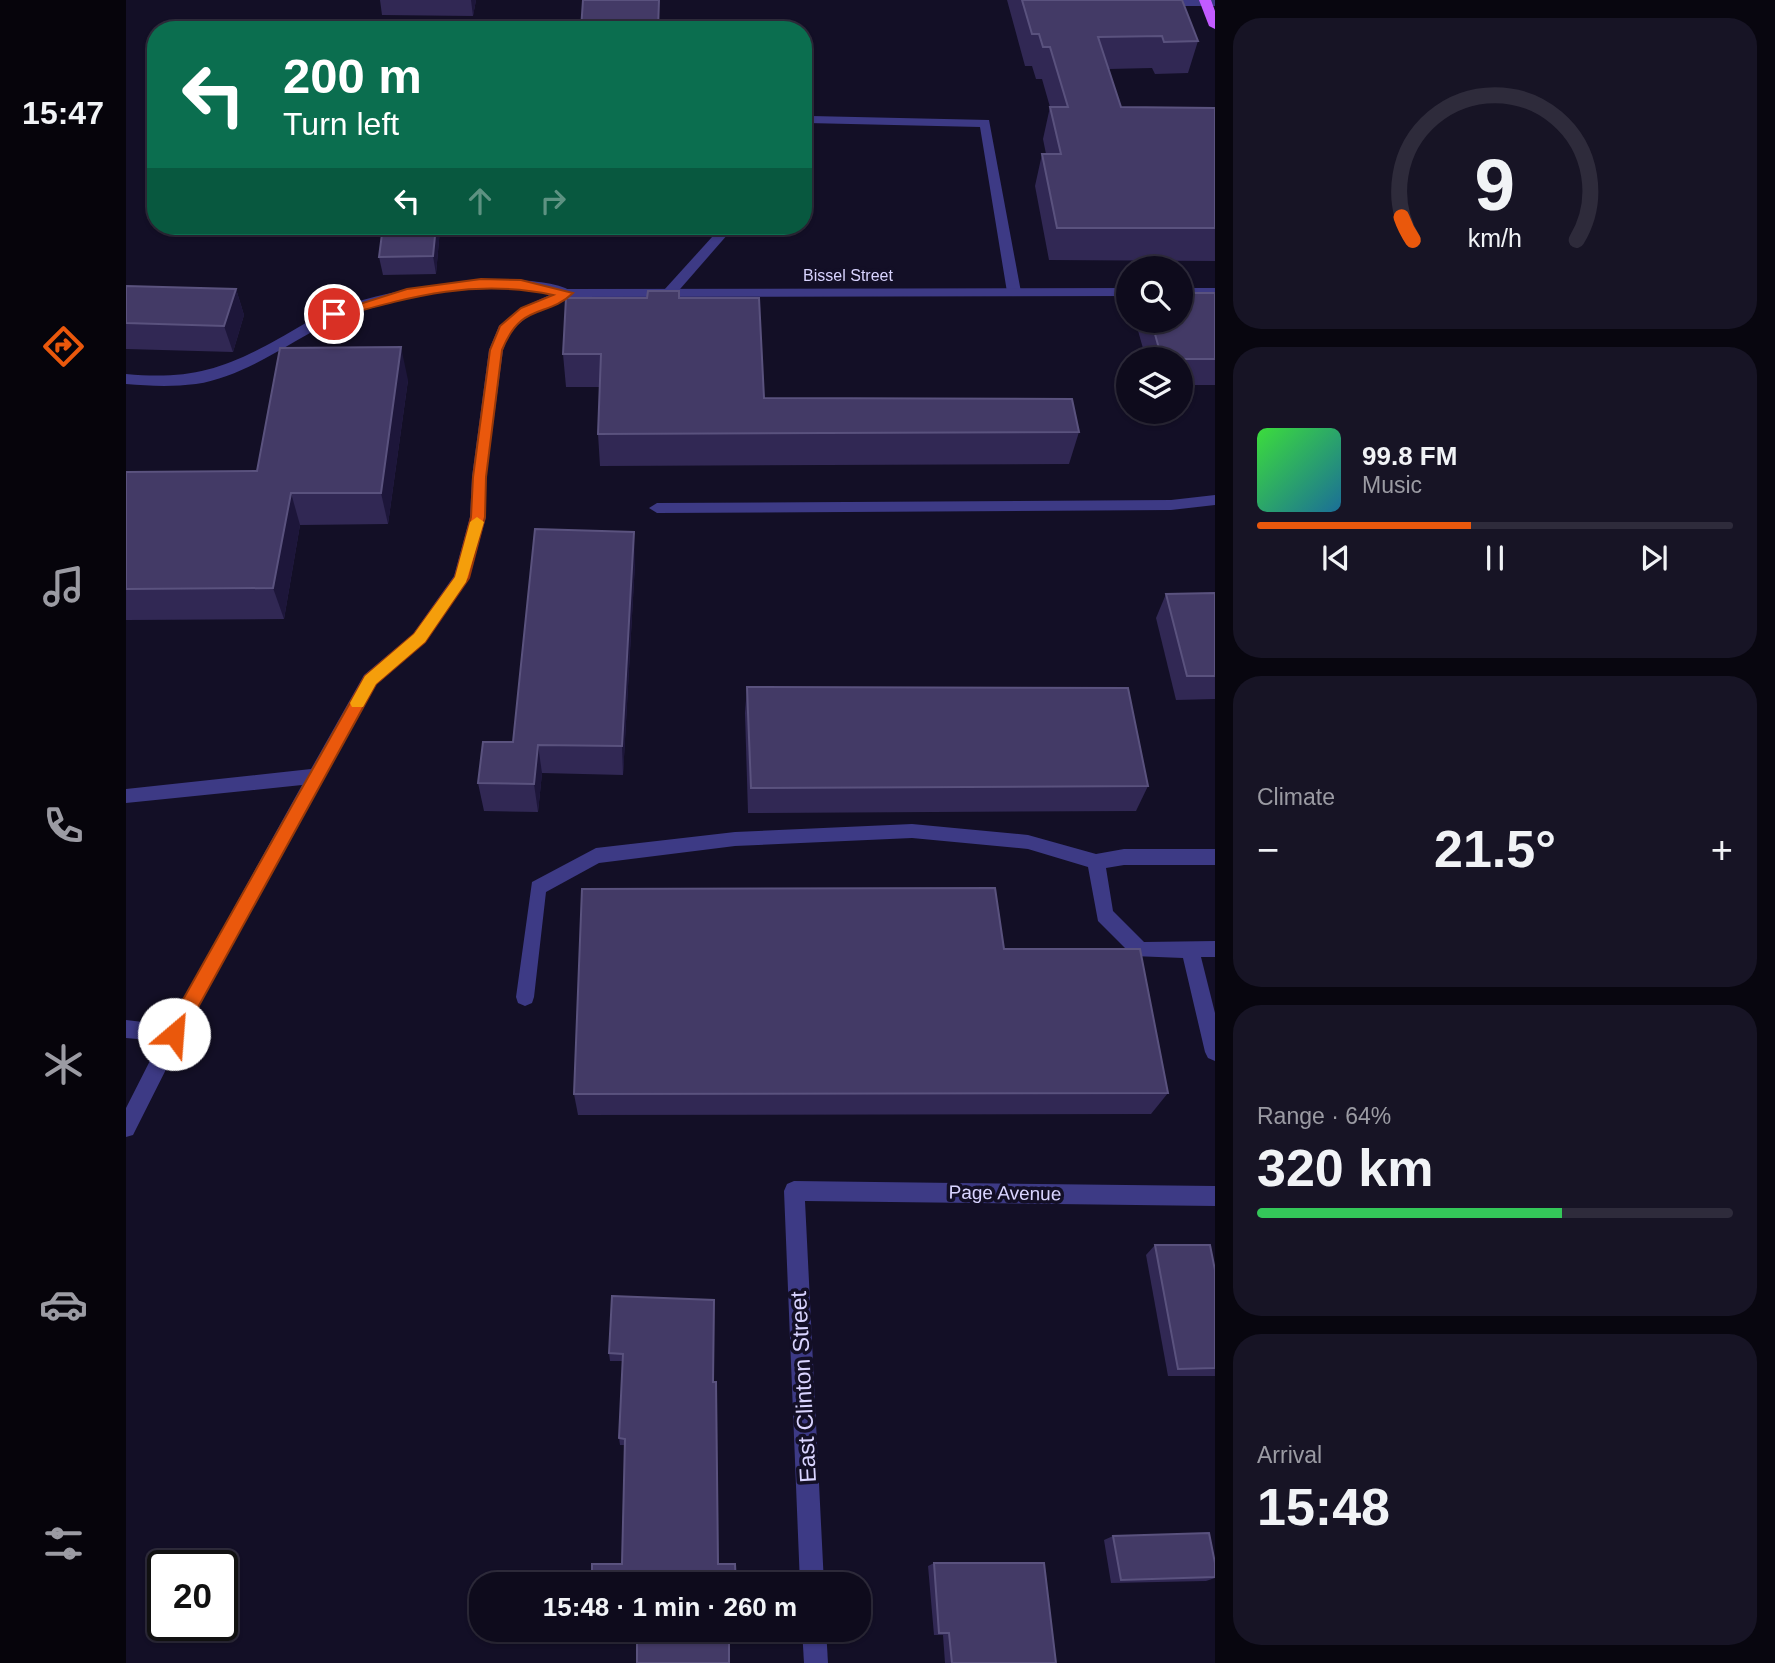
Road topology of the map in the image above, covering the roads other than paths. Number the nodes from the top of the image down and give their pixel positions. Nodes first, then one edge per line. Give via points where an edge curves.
1 (1209, 2) edge
2 (1154, 3) edge
3 (1215, 26) edge
4 (812, 120) edge
5 (721, 235) edge
6 (1014, 292) junction
7 (1116, 292) edge
8 (1193, 292) edge
9 (1215, 292) edge
10 (567, 293) junction
11 (669, 293) junction
12 (126, 379) edge
13 (1215, 500) edge
14 (657, 508) dead end
15 (316, 776) junction
16 (126, 796) edge
17 (1215, 857) edge
18 (1096, 862) junction
19 (1215, 949) edge
20 (1190, 950) junction
21 (525, 997) dead end
22 (126, 1029) edge
23 (174, 1034) junction
24 (1215, 1052) edge
25 (126, 1128) edge
26 (794, 1191) joint
27 (1215, 1196) edge
28 (811, 1572) edge
29 (815, 1642) edge
30 (816, 1663) edge

1 - 2 street
1 - 3 main road
4 - 6 street via 985,123
5 - 11 street
6 - 7 street, Bissel Street
6 - 11 street, Bissel Street
8 - 9 street
10 - 11 street, Bissel Street
10 - 12 street via 521,284 481,283 407,293 334,314 251,360 197,379
10 - 15 street via 526,311 505,329 496,350 478,517 461,578 419,638 370,680
13 - 14 street via 1171,505
15 - 16 street
15 - 23 street
17 - 18 street via 1124,857
18 - 20 street via 1104,915 1140,950
18 - 21 street via 1028,842 912,831 735,839 596,856 538,888
19 - 20 street
20 - 24 street
22 - 23 street
23 - 25 street
26 - 27 street, Page Avenue
26 - 28 street, East Clinton Street
29 - 30 street

